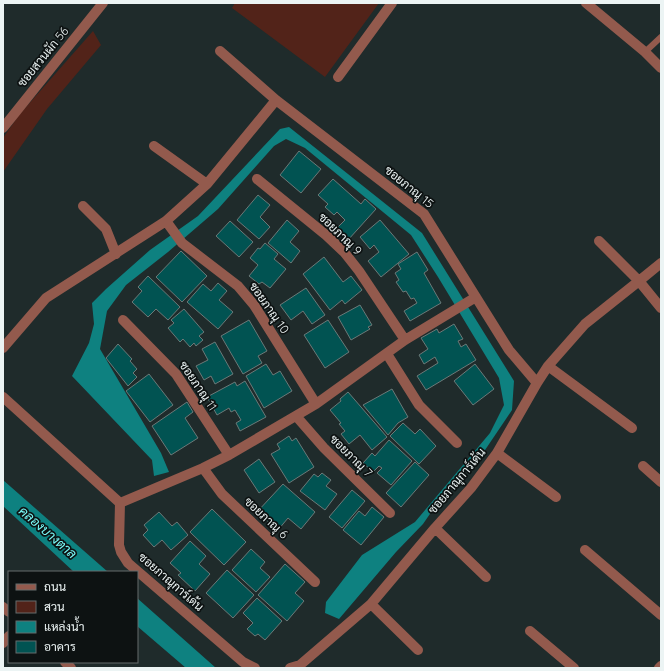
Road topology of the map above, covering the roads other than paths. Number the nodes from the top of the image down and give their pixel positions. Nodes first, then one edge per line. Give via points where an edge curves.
1 (103, 3) edge
2 (392, 3) edge
3 (586, 3) edge
4 (661, 37) edge
5 (220, 51) dead end
6 (645, 52) junction
7 (661, 68) edge
8 (338, 77) dead end
9 (276, 100) junction
10 (3, 128) edge
11 (154, 146) dead end
12 (257, 179) dead end
13 (207, 184) junction
14 (83, 206) dead end
15 (166, 221) junction
16 (599, 241) dead end
17 (116, 254) junction
18 (661, 263) edge
19 (640, 281) junction
20 (473, 300) junction
21 (661, 308) edge
22 (123, 320) dead end
23 (406, 340) junction
24 (3, 348) edge
25 (387, 354) junction
26 (548, 366) junction
27 (537, 383) junction
28 (3, 398) edge
29 (316, 404) junction
30 (296, 416) junction
31 (632, 428) dead end
32 (457, 443) dead end
33 (497, 453) junction
34 (229, 455) junction
35 (643, 466) dead end
36 (203, 468) junction
37 (661, 482) edge
38 (556, 497) dead end
39 (120, 503) junction
40 (390, 513) dead end
41 (435, 528) junction
42 (585, 550) dead end
43 (137, 571) edge
44 (138, 572) edge
45 (486, 577) dead end
46 (315, 582) dead end
47 (371, 604) junction
48 (661, 615) edge
49 (530, 631) dead end
50 (418, 650) dead end
51 (302, 666) edge
52 (661, 666) edge
53 (255, 668) edge
54 (290, 668) edge
55 (574, 668) edge
56 (659, 668) edge

1 - 10 street, ซอยสวนผัก 56
2 - 8 street
3 - 6 street
4 - 6 lane
5 - 9 street, ซอยภาณุ 15
6 - 7 street
9 - 13 street
9 - 20 street, ซอยภาณุ 15 via 424,214
11 - 13 street
12 - 23 street, ซอยภาณุ 9 via 344,252
13 - 15 street
14 - 17 street via 106,229
15 - 17 street
15 - 29 street, ซอยภาณุ 10 via 182,243 238,286 254,305
16 - 19 street
17 - 24 street via 46,298
18 - 19 street, ซอยภาณุการ์เด้น
19 - 21 street
19 - 26 street, ซอยภาณุการ์เด้น via 585,324
20 - 23 street
20 - 27 street, ซอยภาณุ 15 via 509,350
22 - 34 street, ซอยภาณุ 11 via 176,374
23 - 25 street
25 - 29 street
25 - 32 street via 419,405
26 - 27 street, ซอยภาณุการ์เด้น
26 - 31 street
27 - 33 street, ซอยภาณุการ์เด้น
28 - 39 street
29 - 30 street
30 - 34 street
30 - 40 street, ซอยภาณุ 7 via 324,448
33 - 38 street
33 - 41 street, ซอยภาณุการ์เด้น via 471,488
34 - 36 street
35 - 37 street
36 - 39 street
36 - 46 street, ซอยภาณุ 6 via 222,494
39 - 43 street, ซอยภาณุการ์เด้น via 119,545 128,563
41 - 45 street
41 - 47 street, ซอยภาณุการ์เด้น
42 - 48 street
44 - 53 street, ซอยภาณุการ์เด้น via 243,662
47 - 50 street
47 - 51 street, ซอยภาณุการ์เด้น
49 - 55 street
51 - 54 street, ซอยภาณุการ์เด้น
52 - 56 street

